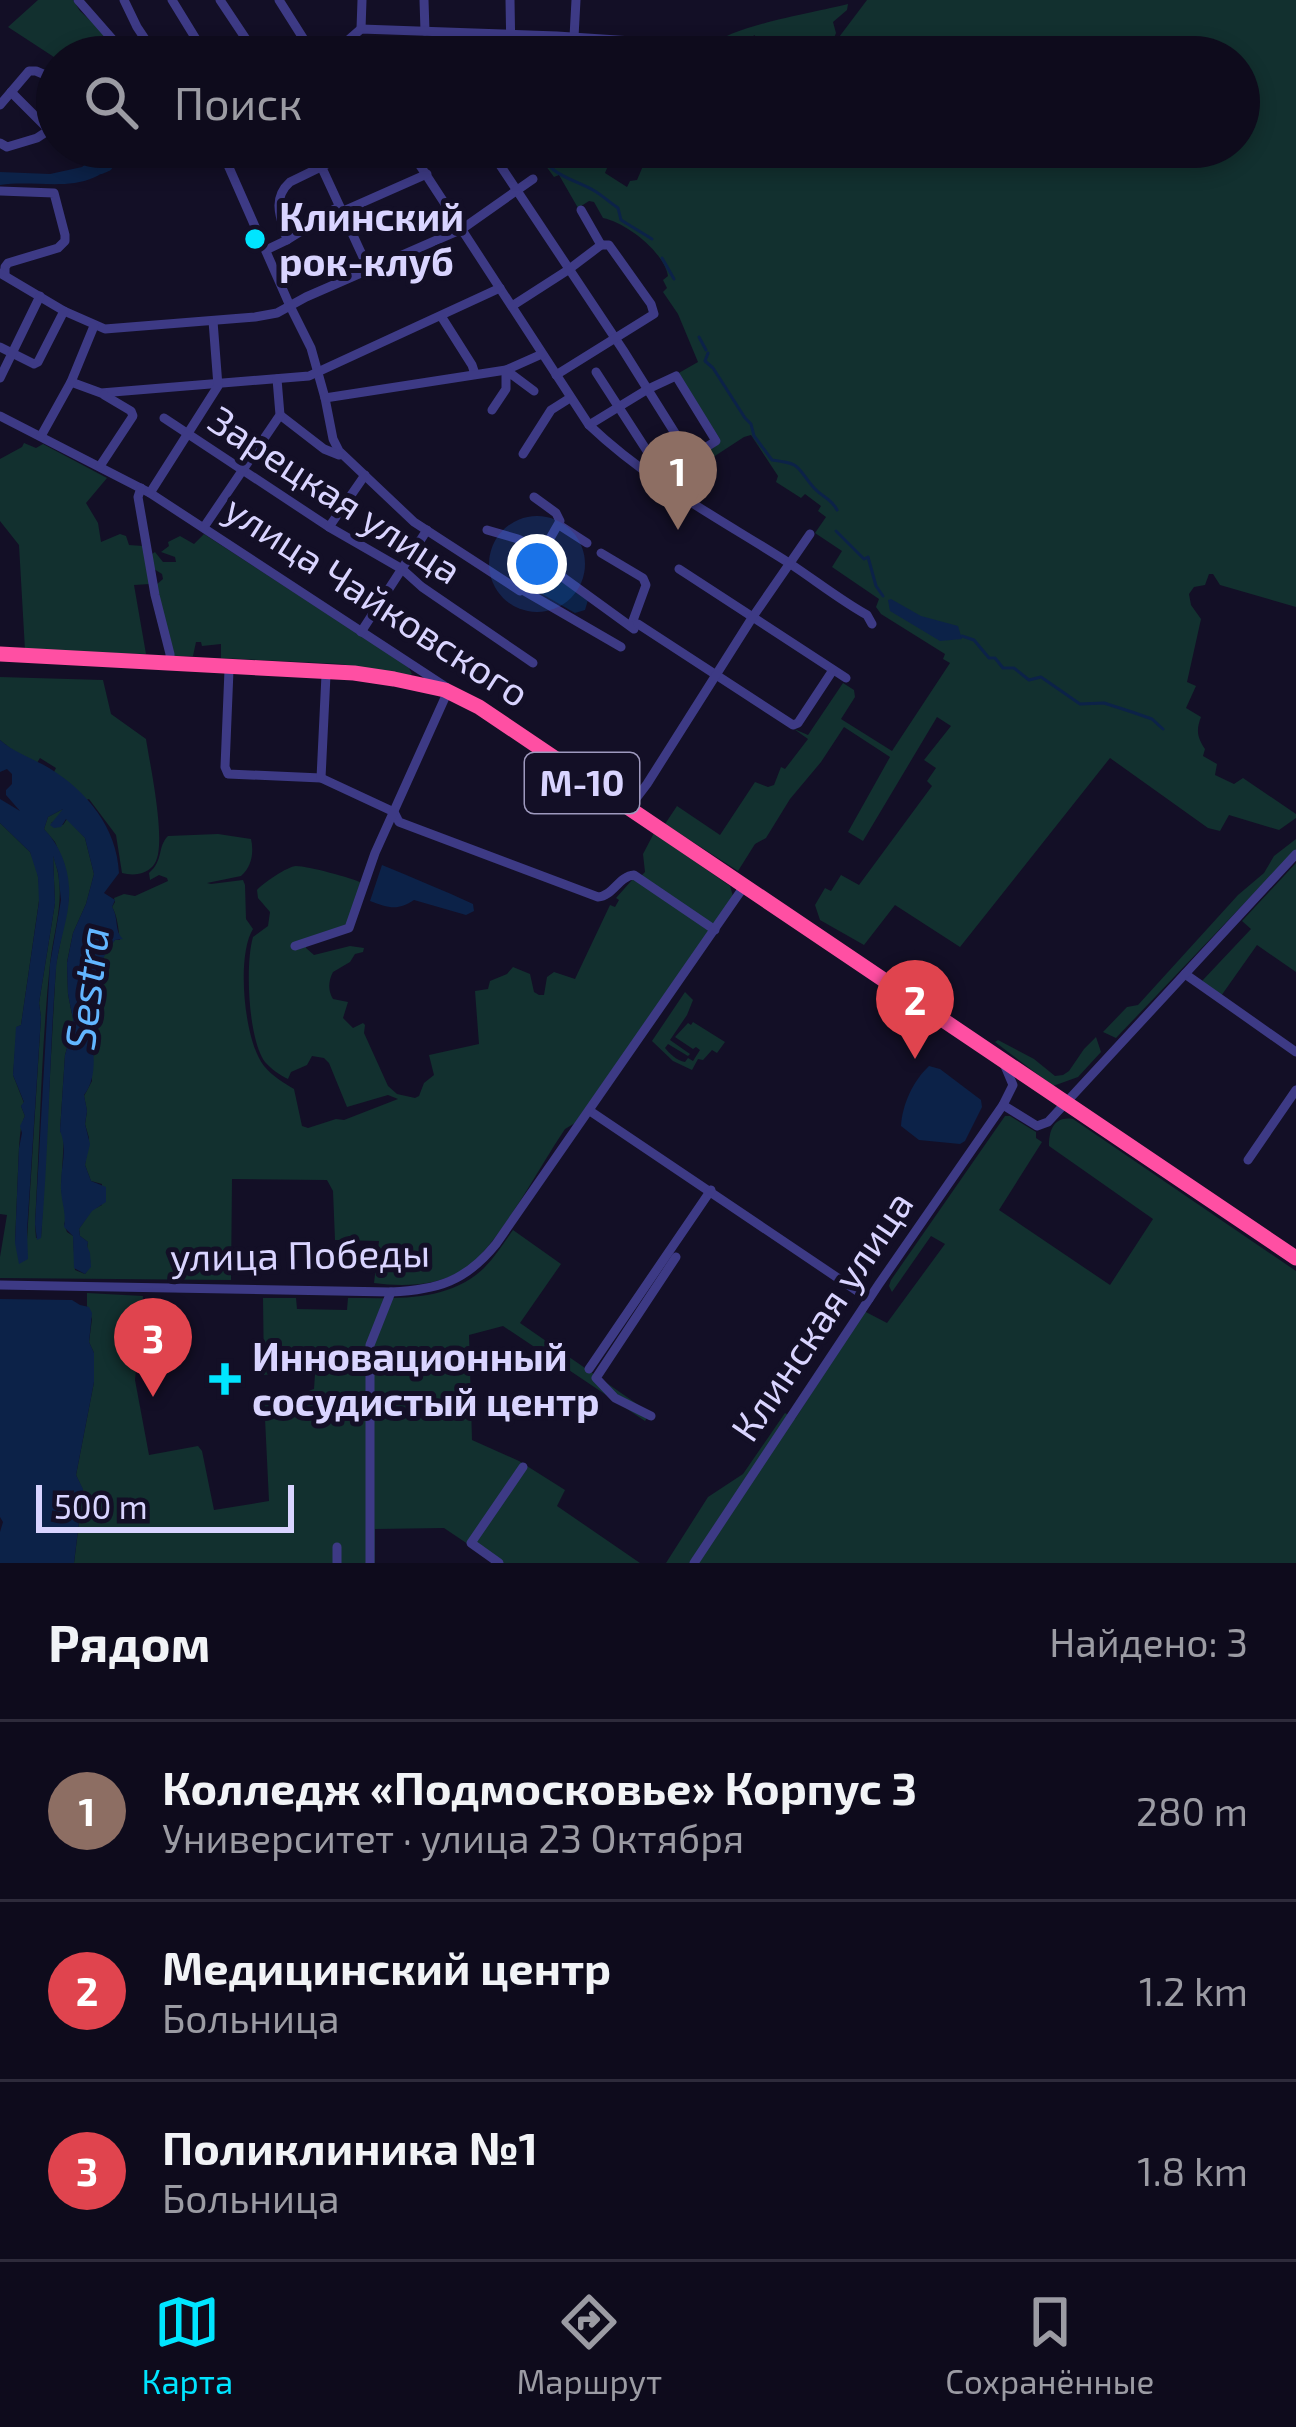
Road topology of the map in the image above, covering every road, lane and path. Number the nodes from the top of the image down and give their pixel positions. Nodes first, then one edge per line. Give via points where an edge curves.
1 (77, 0) edge
2 (124, 0) edge
3 (172, 0) edge
4 (220, 0) edge
5 (278, 0) edge
6 (362, 0) edge
7 (424, 0) edge
8 (510, 0) edge
9 (576, 0) edge
10 (361, 29) junction
11 (425, 31) junction
12 (509, 35) junction
13 (109, 36) edge
14 (143, 36) edge
15 (194, 36) edge
16 (243, 36) edge
17 (301, 36) edge
18 (353, 36) edge
19 (542, 36) edge
20 (574, 36) edge
21 (36, 71) edge
22 (11, 92) junction
23 (0, 105) edge
24 (36, 117) edge
25 (36, 137) edge
26 (0, 143) edge
27 (230, 168) edge
28 (322, 168) joint
29 (423, 168) edge
30 (502, 168) edge
31 (427, 174) junction
32 (533, 179) dead end
33 (0, 191) edge
34 (518, 191) junction
35 (340, 209) junction
36 (581, 210) dead end
37 (462, 229) junction
38 (287, 240) junction
39 (605, 245) junction
40 (266, 250) junction
41 (369, 271) junction
42 (568, 271) junction
43 (2, 274) edge
44 (500, 288) junction
45 (40, 296) junction
46 (290, 306) junction
47 (512, 306) junction
48 (64, 311) junction
49 (441, 316) junction
50 (213, 321) junction
51 (94, 326) junction
52 (613, 338) junction
53 (0, 347) edge
54 (12, 353) junction
55 (542, 354) junction
56 (506, 370) junction
57 (596, 371) dead end
58 (317, 373) junction
59 (475, 374) junction
60 (556, 375) junction
61 (0, 378) edge
62 (277, 379) junction
63 (71, 382) junction
64 (217, 382) junction
65 (648, 389) junction
66 (534, 392) dead end
67 (101, 393) junction
68 (326, 398) junction
69 (570, 398) junction
70 (619, 407) junction
71 (492, 410) dead end
72 (280, 415) junction
73 (0, 416) edge
74 (164, 418) dead end
75 (589, 425) junction
76 (188, 435) junction
77 (41, 436) junction
78 (523, 454) dead end
79 (344, 457) junction
80 (690, 457) junction
81 (100, 466) junction
82 (243, 469) junction
83 (365, 475) junction
84 (659, 476) junction
85 (146, 490) junction
86 (534, 497) dead end
87 (559, 525) junction
88 (329, 526) junction
89 (204, 527) junction
90 (427, 530) junction
91 (487, 530) dead end
92 (810, 534) dead end
93 (587, 543) dead end
94 (601, 553) dead end
95 (541, 556) junction
96 (789, 563) junction
97 (402, 569) junction
98 (679, 569) dead end
99 (521, 589) junction
100 (752, 618) junction
101 (872, 624) dead end
102 (634, 626) junction
103 (361, 632) junction
104 (621, 647) dead end
105 (0, 656) edge
106 (170, 663) junction
107 (532, 663) dead end
108 (229, 670) junction
109 (833, 670) junction
110 (717, 673) junction
111 (326, 675) junction
112 (413, 678) junction
113 (846, 678) dead end
114 (453, 696) junction
115 (321, 778) junction
116 (628, 809) junction
117 (394, 812) junction
118 (1296, 854) edge
119 (744, 887) junction
120 (715, 930) junction
121 (295, 946) dead end
122 (1185, 974) junction
123 (1296, 1052) edge
124 (1005, 1066) junction
125 (1296, 1090) edge
126 (1065, 1098) junction
127 (1003, 1105) junction
128 (590, 1111) junction
129 (1248, 1160) dead end
130 (711, 1190) junction
131 (676, 1257) dead end
132 (1296, 1260) edge
133 (0, 1285) edge
134 (392, 1292) junction
135 (869, 1299) junction
136 (589, 1369) dead end
137 (651, 1416) dead end
138 (523, 1467) dead end
139 (337, 1547) dead end
140 (337, 1563) edge
141 (370, 1563) edge
142 (499, 1563) edge
143 (694, 1563) edge

1 - 13 street
2 - 14 street
3 - 15 street
4 - 16 street
5 - 17 street
6 - 10 street
7 - 11 street
8 - 12 street
9 - 20 street
10 - 11 street
10 - 18 street
11 - 12 street
12 - 19 street
21 - 22 street
22 - 23 street
22 - 24 street
25 - 26 street
27 - 40 street
28 - 35 street
28 - 38 street via 282,189 277,210
29 - 31 street
30 - 34 street
31 - 35 street
31 - 37 street
32 - 34 street
33 - 43 street via 54,193 65,241 8,263
34 - 37 street
34 - 42 street
35 - 38 street
35 - 41 street
36 - 39 street
37 - 41 street
37 - 44 street
38 - 40 street
39 - 42 street
39 - 52 street via 654,314
40 - 46 street
41 - 46 street
42 - 47 street
42 - 52 street
43 - 45 street
44 - 47 street
44 - 49 street
45 - 48 street
45 - 54 street
46 - 50 street
46 - 58 street
47 - 55 street
48 - 51 street
48 - 54 street via 38,362
49 - 58 street
49 - 59 street
50 - 51 street
50 - 64 street
51 - 63 street
52 - 60 street
52 - 65 street
53 - 54 street
54 - 61 street
55 - 56 street
55 - 60 street
56 - 59 street
56 - 66 street
56 - 71 street via 506,389
57 - 70 street
58 - 62 street
58 - 68 street
59 - 68 street
60 - 69 street
62 - 64 street
62 - 72 street
63 - 67 street
63 - 77 street
64 - 67 street
64 - 76 street
65 - 70 street
65 - 80 street
65 - 80 street via 676,376 716,441
67 - 81 street via 133,416
68 - 79 street
69 - 75 street
69 - 78 street via 551,410
70 - 75 street
70 - 84 street
72 - 79 street
72 - 82 street
73 - 77 street, улица Чайковского
74 - 76 street, Зарецкая улица
75 - 84 street
76 - 82 street, Зарецкая улица
76 - 85 street
77 - 81 street, улица Чайковского
79 - 83 street
80 - 84 street
81 - 85 street, улица Чайковского
82 - 88 street, Зарецкая улица
82 - 89 street
83 - 88 street
83 - 90 street
84 - 96 street
85 - 89 street, улица Чайковского
85 - 106 street via 138,493
86 - 87 street
87 - 93 street
87 - 95 street
88 - 97 street, Зарецкая улица
89 - 103 street, улица Чайковского
90 - 97 street
90 - 99 street
91 - 95 street
92 - 96 street
94 - 102 street via 643,578
95 - 99 street
95 - 102 street
96 - 100 street
96 - 101 street
97 - 103 street
97 - 107 street, Зарецкая улица
98 - 100 street
99 - 104 street
100 - 109 street
100 - 110 street
102 - 110 street
103 - 112 street, улица Чайковского
105 - 106 highway, М-10
105 - 108 highway, М-10
106 - 112 highway, М-10
108 - 111 highway, М-10
108 - 115 street via 226,773
109 - 110 street via 795,725
109 - 113 street
110 - 116 street
111 - 112 highway, М-10
111 - 115 street
112 - 114 highway, М-10
114 - 116 highway, улица Чайковского / М-10
114 - 117 street
114 - 119 highway, улица Чайковского / М-10
115 - 117 street
116 - 119 highway, улица Чайковского / М-10
117 - 120 street via 399,822 598,897 634,875
117 - 121 street via 349,928
118 - 122 street
119 - 120 street, улица Победы
119 - 124 highway, улица Чайковского / М-10
119 - 126 highway, улица Чайковского / М-10
120 - 128 street, улица Победы
122 - 123 street
122 - 126 street
124 - 126 highway, улица Чайковского / М-10
124 - 127 street via 1013,1085
125 - 129 street
126 - 127 street via 1037,1126
126 - 132 highway, М-10
126 - 132 highway, М-10
127 - 135 street, Клинская улица
128 - 130 street
128 - 134 street, улица Победы via 480,1263 440,1286
130 - 135 street
130 - 136 street
131 - 137 street via 596,1378
133 - 134 street, улица Победы
134 - 141 street via 370,1345
135 - 143 street, Клинская улица
138 - 142 street via 472,1544
139 - 140 street

